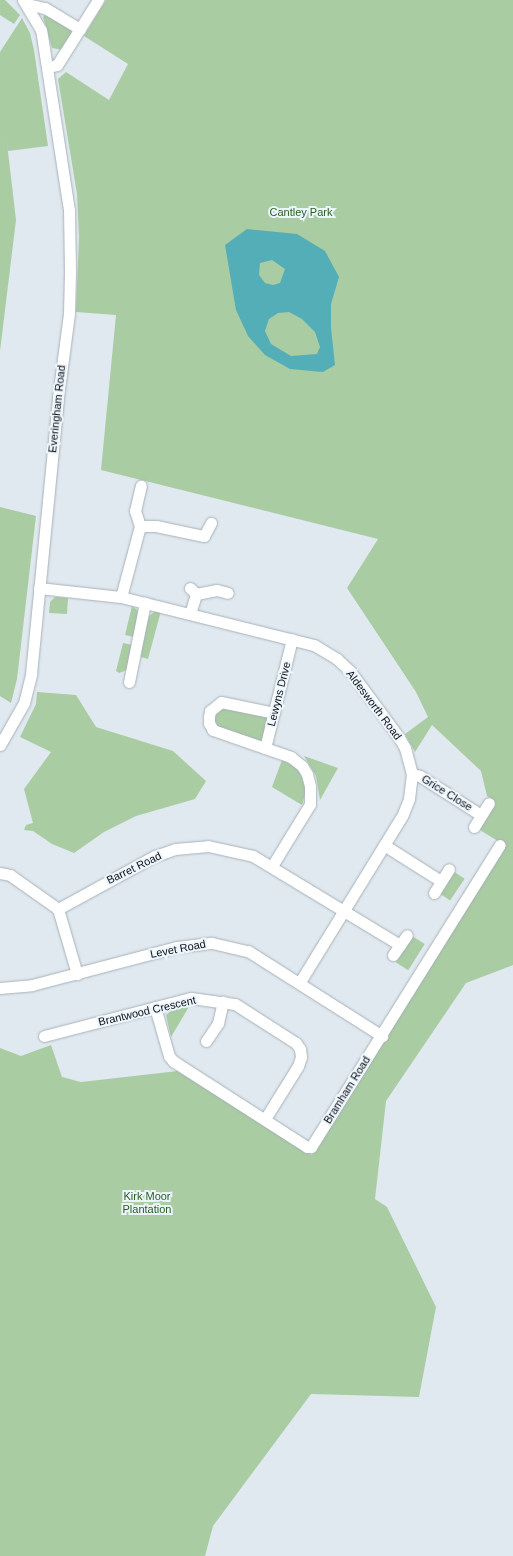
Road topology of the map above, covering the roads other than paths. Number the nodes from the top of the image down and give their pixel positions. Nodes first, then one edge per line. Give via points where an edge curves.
1 (98, 0) edge
2 (25, 2) edge
3 (80, 29) junction
4 (47, 67) junction
5 (141, 486) dead end
6 (211, 522) dead end
7 (140, 526) junction
8 (39, 588) junction
9 (228, 593) dead end
10 (121, 597) junction
11 (145, 603) junction
12 (190, 614) junction
13 (292, 639) junction
14 (129, 682) dead end
15 (274, 713) junction
16 (0, 746) edge
17 (265, 748) junction
18 (412, 774) junction
19 (489, 802) dead end
20 (481, 815) junction
21 (474, 827) dead end
22 (384, 845) junction
23 (500, 845) dead end
24 (272, 866) junction
25 (449, 869) dead end
26 (0, 873) edge
27 (441, 881) junction
28 (434, 893) dead end
29 (58, 909) junction
30 (344, 910) junction
31 (407, 935) dead end
32 (400, 945) junction
33 (393, 955) dead end
34 (77, 974) junction
35 (300, 982) junction
36 (0, 988) edge
37 (223, 1002) junction
38 (155, 1007) junction
39 (44, 1036) dead end
40 (382, 1036) junction
41 (206, 1041) dead end
42 (265, 1119) junction

1 - 3 street
2 - 3 street via 45,8
2 - 4 street, Everingham Road via 41,30
3 - 4 street via 57,65
4 - 8 street, Everingham Road via 69,210 70,272 69,313
5 - 7 street via 135,511
6 - 7 street via 204,536 156,526
7 - 10 street
8 - 10 street, Aldesworth Road
8 - 16 street, Everingham Road via 28,691
9 - 12 street via 217,590 193,591
10 - 11 street, Aldesworth Road
11 - 12 street, Aldesworth Road
11 - 14 street
12 - 13 street, Aldesworth Road
13 - 15 street, Lewyns Drive
13 - 18 street, Aldesworth Road via 327,652 350,671 398,736 405,748
15 - 17 street, Lewyns Drive
15 - 17 street via 221,702 210,711 208,717 213,730
17 - 24 street via 291,757 302,766 311,796 310,804
18 - 20 street, Grice Close via 420,776
18 - 22 street, Aldesworth Road via 409,799
19 - 20 street, Grice Close
20 - 21 street, Grice Close
22 - 27 street
22 - 30 street, Aldesworth Road
23 - 40 street, Bramham Road
24 - 29 street, Barret Road via 254,856 218,847 175,849 132,866
24 - 30 street, Barret Road
25 - 27 street
26 - 29 street via 10,875
27 - 28 street
29 - 34 street
30 - 32 street, Barret Road
30 - 35 street, Aldesworth Road
31 - 32 street
32 - 33 street
34 - 35 street, Levet Road via 177,947 212,943 248,951
34 - 36 street, Levet Road via 32,985
35 - 40 street, Levet Road
37 - 38 street, Brantwood Crescent via 197,998
37 - 41 street via 218,1022
37 - 42 street, Brantwood Crescent via 235,1004 296,1043 300,1050 298,1066
38 - 39 street, Brantwood Crescent
38 - 42 street, Bramham Road via 169,1056 173,1061
40 - 42 street, Bramham Road via 311,1147 307,1147

